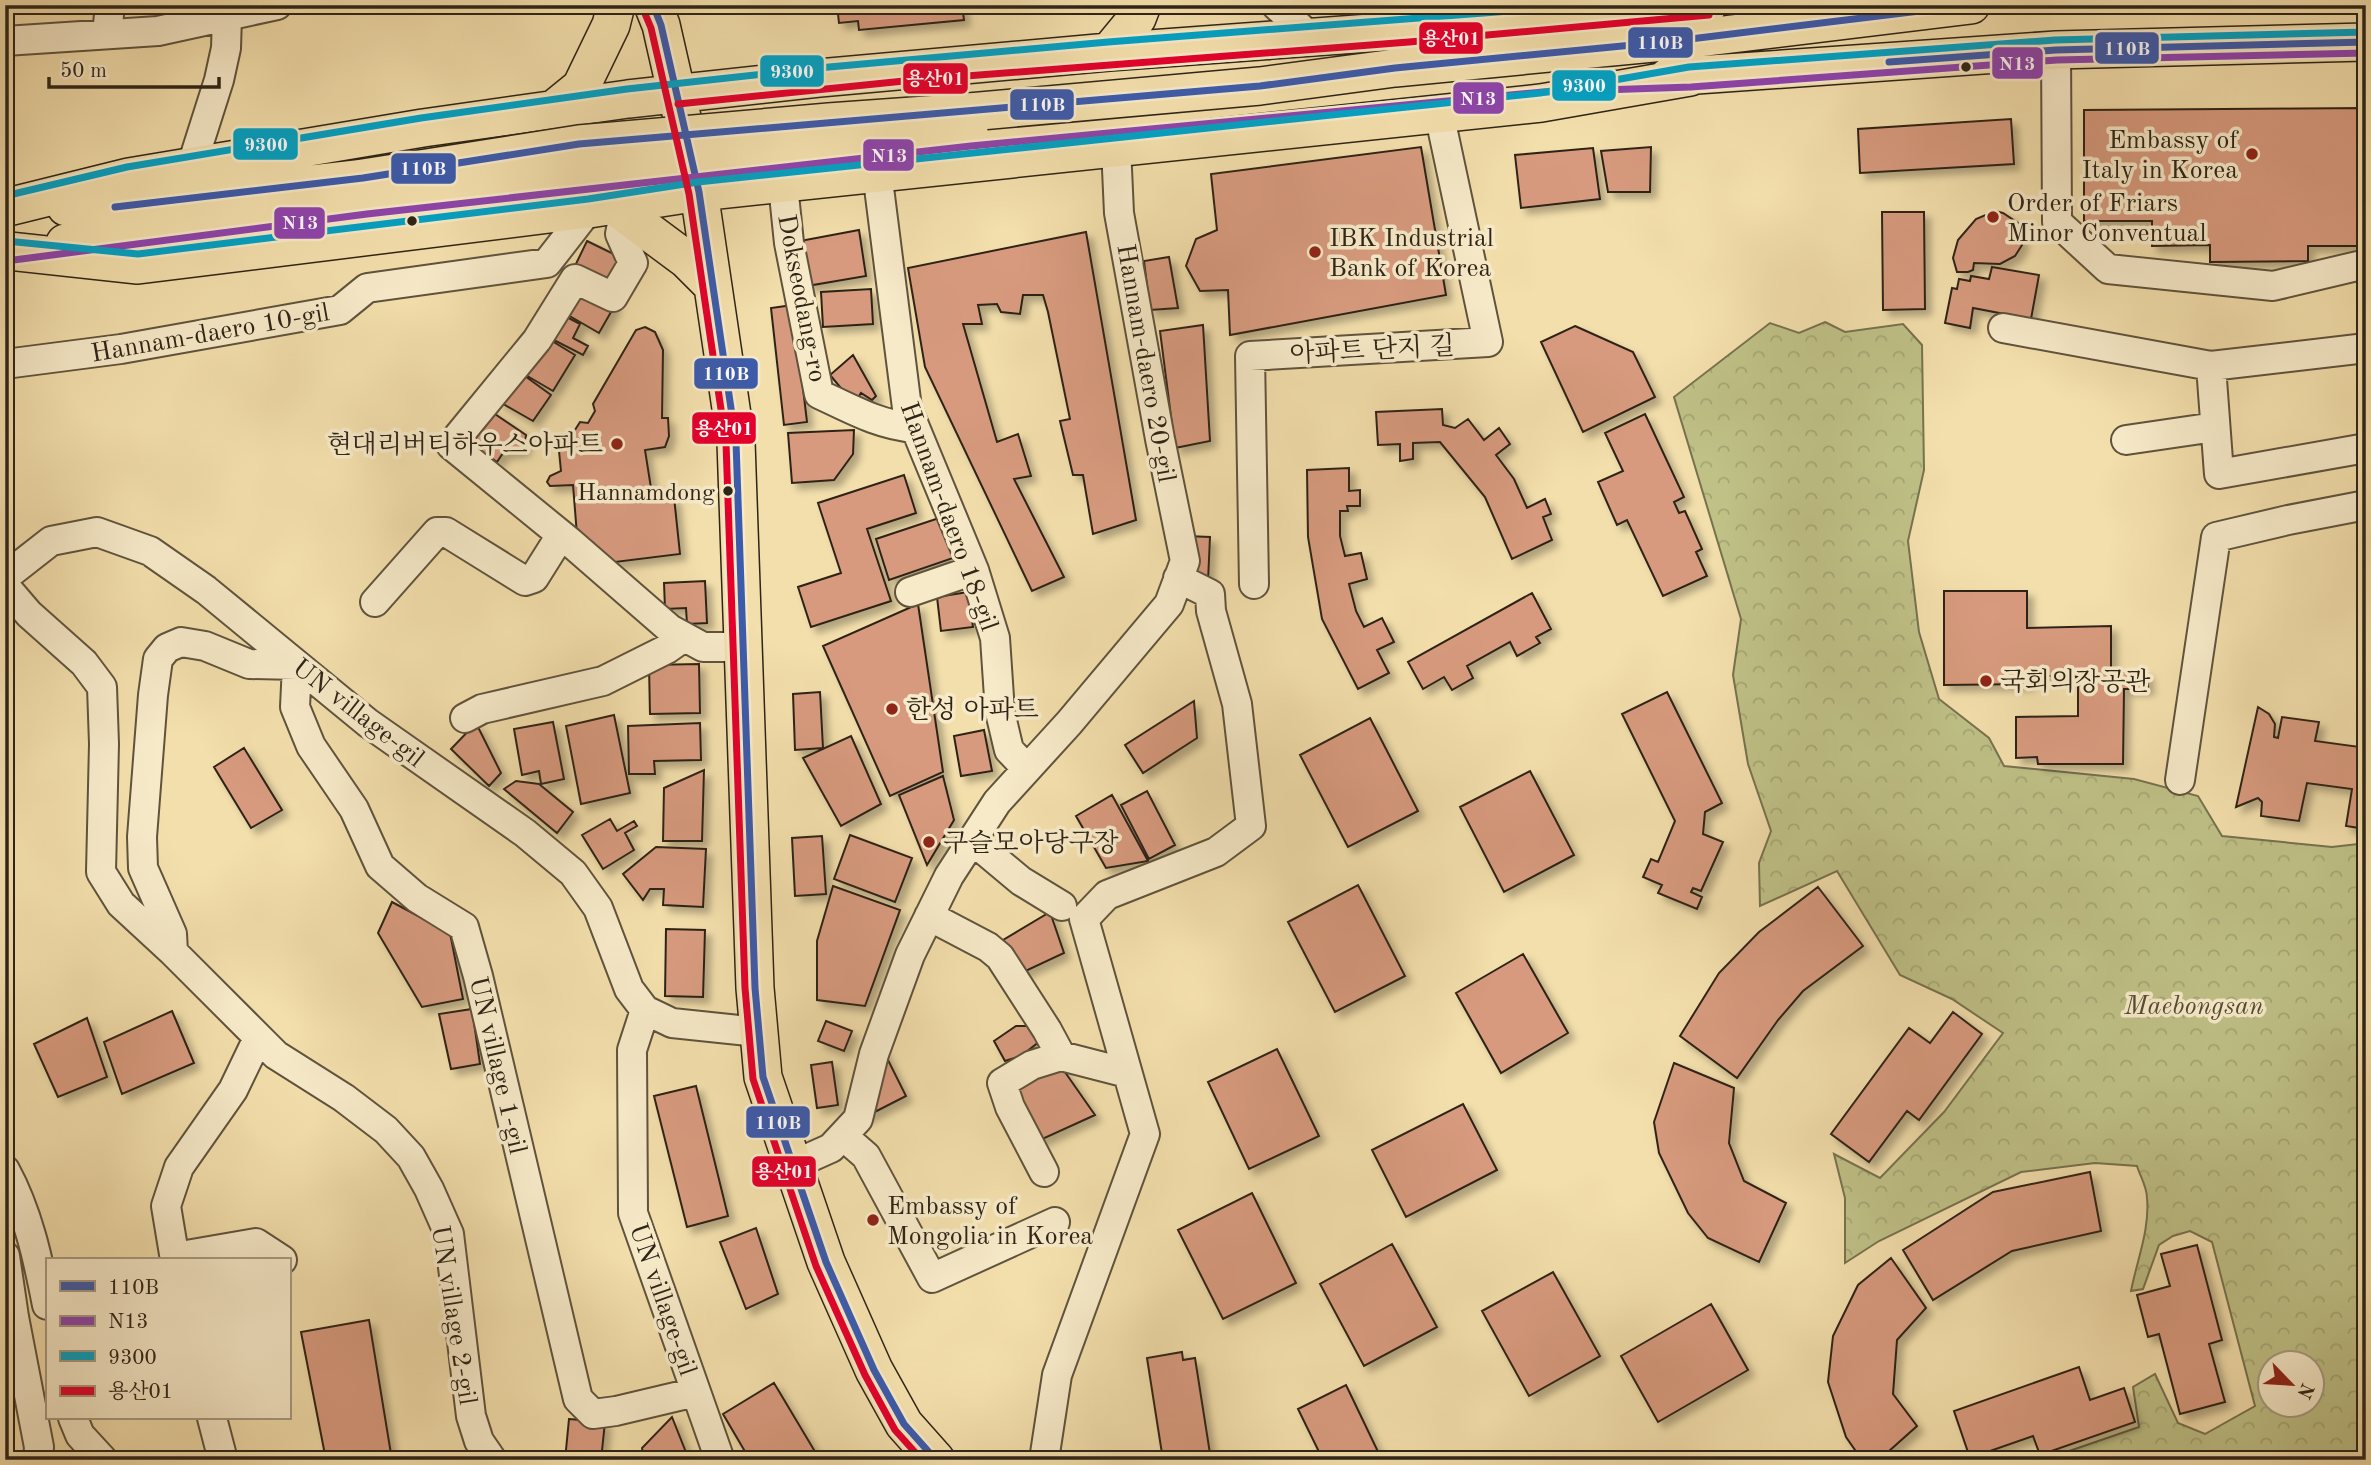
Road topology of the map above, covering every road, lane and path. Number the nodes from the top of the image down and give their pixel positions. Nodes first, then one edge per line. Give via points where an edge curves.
1 (110, 5) edge
2 (277, 5) edge
3 (615, 5) edge
4 (1142, 5) edge
5 (1276, 5) edge
6 (1708, 5) edge
7 (1971, 5) edge
8 (662, 12) edge
9 (227, 16) junction
10 (107, 34) junction
11 (1311, 38) junction
12 (5, 41) edge
13 (2366, 42) edge
14 (2056, 50) junction
15 (1109, 52) junction
16 (1690, 77) junction
17 (819, 78) junction
18 (677, 94) junction
19 (554, 109) junction
20 (1439, 113) junction
21 (969, 124) junction
22 (1116, 146) junction
23 (191, 168) junction
24 (877, 172) junction
25 (829, 179) junction
26 (783, 185) junction
27 (364, 191) junction
28 (699, 192) junction
29 (7, 207) edge
30 (608, 209) junction
31 (7, 251) edge
32 (2366, 264) edge
33 (712, 285) junction
34 (2003, 328) dead end
35 (2366, 348) edge
36 (5, 364) edge
37 (2211, 366) junction
38 (2215, 427) junction
39 (915, 428) junction
40 (2126, 440) dead end
41 (2366, 448) edge
42 (2366, 505) edge
43 (561, 535) junction
44 (974, 570) junction
45 (5, 577) edge
46 (1178, 578) junction
47 (1254, 584) dead end
48 (5, 586) edge
49 (911, 592) dead end
50 (375, 602) dead end
51 (684, 637) junction
52 (743, 647) junction
53 (297, 665) junction
54 (465, 718) dead end
55 (1027, 769) junction
56 (2180, 780) dead end
57 (972, 840) junction
58 (1062, 906) dead end
59 (929, 916) junction
60 (173, 952) junction
61 (645, 1010) junction
62 (758, 1032) junction
63 (258, 1038) junction
64 (1061, 1056) junction
65 (1127, 1073) junction
66 (843, 1136) junction
67 (793, 1165) junction
68 (5, 1170) edge
69 (1044, 1172) dead end
70 (1055, 1222) dead end
71 (5, 1256) edge
72 (175, 1258) edge
73 (180, 1258) edge
74 (279, 1258) edge
75 (46, 1301) edge
76 (696, 1392) junction
77 (74, 1420) edge
78 (213, 1420) edge
79 (38, 1460) edge
80 (103, 1460) edge
81 (223, 1460) edge
82 (492, 1460) edge
83 (720, 1460) edge
84 (936, 1460) edge
85 (1044, 1460) edge

1 - 10 street
2 - 9 street
3 - 19 main road via 611,25 581,87
4 - 15 main road
5 - 11 street
6 - 11 main road
7 - 21 main road via 1395,68
8 - 18 main road
9 - 10 street via 158,31
9 - 23 street via 219,80
10 - 12 street
11 - 15 main road
13 - 14 main road
14 - 16 main road
14 - 32 street via 2057,222 2108,269 2273,286
15 - 17 main road
16 - 20 main road via 1541,103
16 - 21 main road via 1542,82
17 - 18 main road
17 - 25 main road
18 - 19 main road
18 - 28 main road
19 - 23 main road
20 - 22 main road
20 - 47 street, 아파트 단지 길 via 1488,342 1250,356
21 - 27 main road, bridge via 829,121 579,144
22 - 24 main road
22 - 46 street, Hannam-daero 20-gil via 1119,213 1185,561
23 - 29 main road via 129,177
24 - 25 main road
24 - 39 street, Hannam-daero 18-gil via 907,408
25 - 26 main road
26 - 28 main road
26 - 39 street, Dokseodang-ro via 789,243 819,394 892,426
27 - 29 main road via 115,207
27 - 31 main road
28 - 30 main road
28 - 33 main road
30 - 31 main road via 138,265
30 - 33 main road via 687,260
30 - 36 street, Hannam-daero 10-gil via 547,263 367,288 340,310 121,349
30 - 43 street via 633,263 612,297 575,279 537,340 451,445
33 - 52 main road via 736,442
34 - 37 street
35 - 37 street
37 - 38 street
38 - 40 street
38 - 41 street via 2219,474
39 - 44 street, Hannam-daero 18-gil
42 - 56 street via 2216,537
43 - 50 street via 534,578 525,581 446,532 438,532
43 - 51 street
44 - 49 street
44 - 55 street, Hannam-daero 18-gil via 995,638 1000,712 1009,750
45 - 53 street, UN village-gil via 51,541 97,532 150,551
46 - 55 street, Hannam-daero 20-gil via 1169,604
46 - 65 street via 1210,594 1237,704 1251,826 1216,852 1107,895 1084,919
48 - 60 street via 84,663 102,687 101,872 121,904
51 - 52 street via 703,648
51 - 54 street via 603,681 482,709
52 - 62 main road
53 - 60 street via 249,664 205,646 181,642 167,648 159,659 143,867 172,934
53 - 61 street, UN village-gil via 368,723 525,833 573,873 598,908 629,989
53 - 76 street, UN village 1-gil via 295,707 311,746 354,809 380,866 416,898 464,927 578,1399 593,1414
55 - 57 street, Hannam-daero 20-gil via 997,802
57 - 58 street via 1021,881
57 - 59 street, Hannam-daero 20-gil
59 - 64 street via 1000,957
59 - 66 street, Hannam-daero 20-gil via 874,1054 858,1119
60 - 63 street, UN village 2-gil
61 - 62 street via 672,1023
61 - 76 street, UN village-gil via 632,1050 634,1213
62 - 67 main road via 762,1077
63 - 72 street via 233,1090 179,1167 166,1206
63 - 82 street, UN village 2-gil via 386,1130 411,1157 429,1189 449,1234 471,1416 479,1441
64 - 65 street
64 - 69 street via 1032,1065 1002,1083
65 - 85 street via 1145,1134 1058,1375
66 - 67 street, Hannam-daero 20-gil via 831,1148
66 - 70 street via 866,1156 932,1278
67 - 84 main road via 826,1262 874,1370 904,1424
68 - 75 street via 20,1198
71 - 79 street
73 - 74 street via 256,1243
76 - 83 street, UN village-gil
77 - 80 street via 80,1435
78 - 81 street

